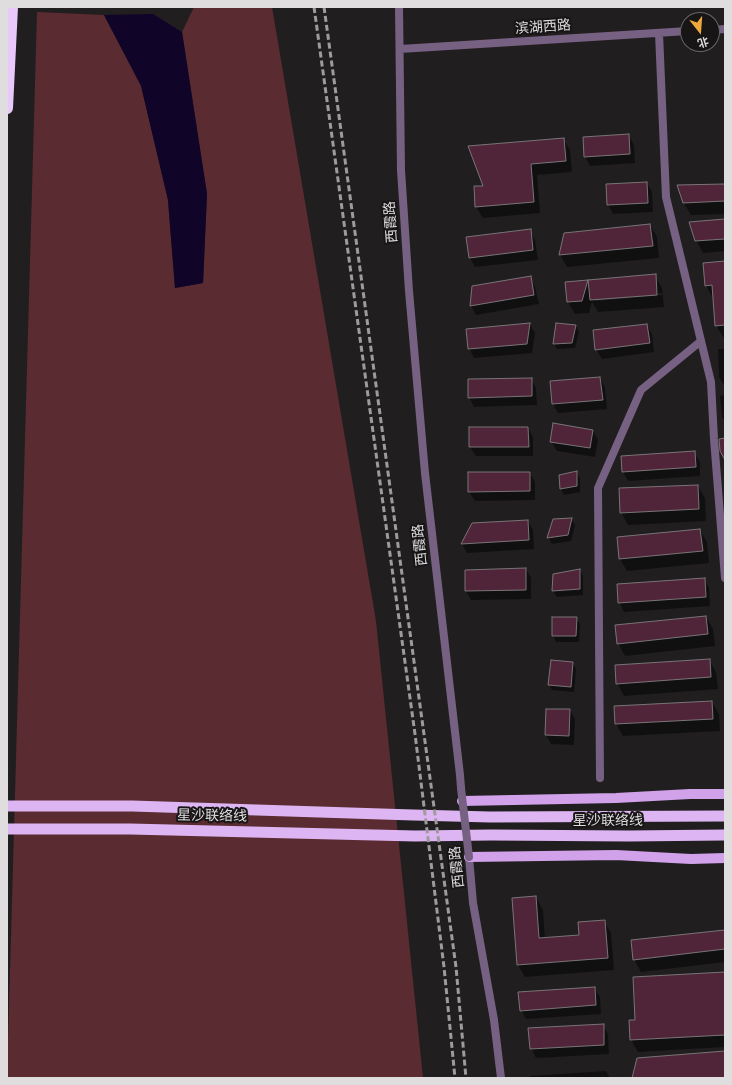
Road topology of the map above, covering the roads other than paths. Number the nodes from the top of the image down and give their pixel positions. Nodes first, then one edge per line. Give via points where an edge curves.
1 (12, 7) edge
2 (399, 7) edge
3 (680, 32) edge
4 (659, 33) junction
5 (400, 49) junction
6 (7, 108) edge
7 (701, 341) junction
8 (725, 578) edge
9 (600, 778) dead end
10 (725, 794) edge
11 (462, 801) junction
12 (7, 806) edge
13 (725, 816) edge
14 (7, 829) edge
15 (725, 835) edge
16 (469, 857) junction
17 (725, 858) edge
18 (501, 1078) edge

1 - 6 highway
2 - 5 street, 西霞路
3 - 4 street, 滨湖西路
4 - 5 street, 滨湖西路
4 - 7 street via 666,198
5 - 11 street, 西霞路, bridge via 401,170 409,291 425,473
7 - 8 street via 711,382
7 - 9 street via 641,390 598,488
10 - 11 main road
11 - 16 street, 西霞路, bridge
12 - 13 highway via 132,806 474,816
14 - 15 highway, 星沙联络线 via 138,829 416,836
16 - 17 main road via 616,855
16 - 18 street, 西霞路 via 473,903 494,1020

